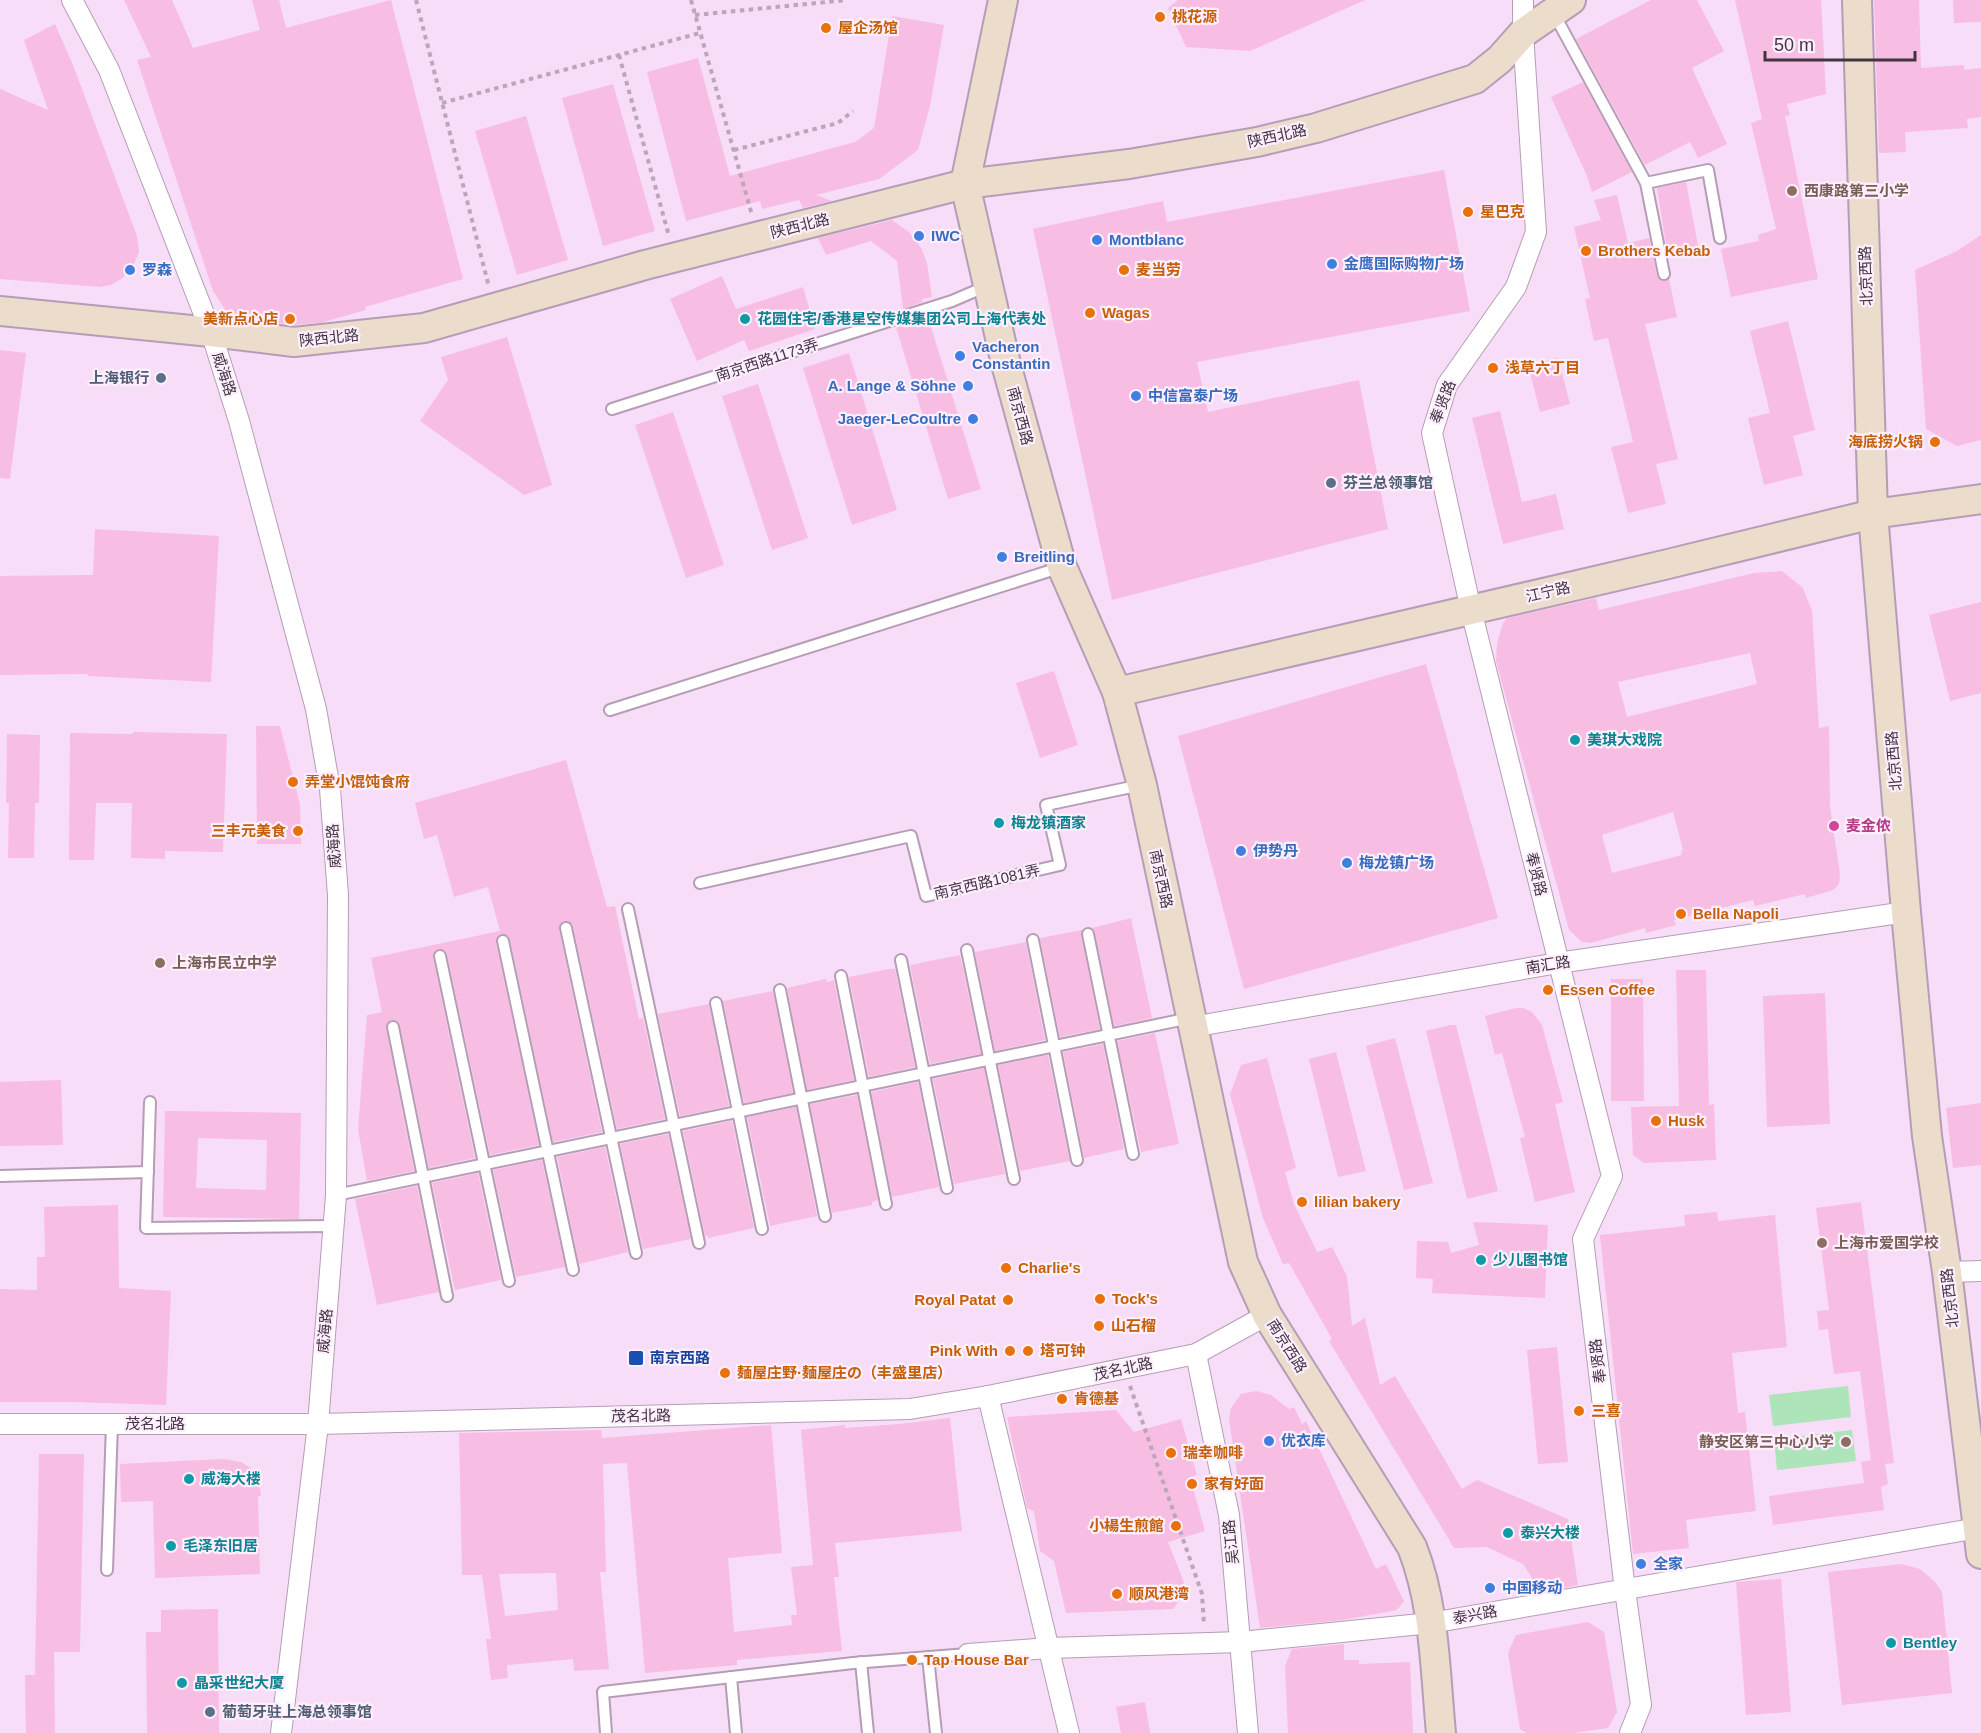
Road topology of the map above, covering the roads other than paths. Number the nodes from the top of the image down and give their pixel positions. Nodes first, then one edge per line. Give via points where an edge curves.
1 (72, 0) edge
2 (1003, 0) edge
3 (1523, 0) edge
4 (1857, 0) edge
5 (1562, 6) edge
6 (1522, 33) junction
7 (1646, 183) junction
8 (965, 184) junction
9 (1720, 238) dead end
10 (1664, 274) dead end
11 (989, 285) junction
12 (0, 311) edge
13 (211, 332) junction
14 (612, 409) dead end
15 (1981, 499) edge
16 (1873, 514) junction
17 (1062, 567) junction
18 (1471, 610) junction
19 (1117, 692) junction
20 (610, 710) dead end
21 (1142, 785) junction
22 (700, 883) dead end
23 (628, 909) dead end
24 (1906, 912) junction
25 (566, 928) dead end
26 (1088, 934) dead end
27 (1033, 940) dead end
28 (503, 941) dead end
29 (967, 950) dead end
30 (440, 956) dead end
31 (901, 960) dead end
32 (1558, 963) junction
33 (841, 976) dead end
34 (780, 990) dead end
35 (716, 1003) dead end
36 (1191, 1022) junction
37 (393, 1027) dead end
38 (1108, 1035) junction
39 (1054, 1046) junction
40 (989, 1059) junction
41 (923, 1073) junction
42 (863, 1086) junction
43 (801, 1099) junction
44 (150, 1102) dead end
45 (738, 1112) junction
46 (674, 1125) junction
47 (611, 1138) junction
48 (548, 1151) junction
49 (1133, 1154) dead end
50 (1077, 1160) dead end
51 (484, 1164) junction
52 (148, 1172) junction
53 (0, 1176) edge
54 (424, 1177) junction
55 (1014, 1179) dead end
56 (947, 1188) dead end
57 (336, 1195) junction
58 (886, 1204) dead end
59 (825, 1216) dead end
60 (334, 1226) junction
61 (762, 1229) dead end
62 (699, 1243) dead end
63 (636, 1253) dead end
64 (573, 1270) dead end
65 (1981, 1271) edge
66 (1947, 1272) junction
67 (509, 1281) dead end
68 (447, 1296) dead end
69 (1267, 1315) junction
70 (1196, 1354) junction
71 (988, 1396) junction
72 (0, 1424) edge
73 (112, 1424) junction
74 (318, 1424) junction
75 (1979, 1541) edge
76 (106, 1570) dead end
77 (1625, 1590) junction
78 (1431, 1623) junction
79 (1241, 1642) junction
80 (1049, 1648) junction
81 (968, 1654) joint
82 (928, 1657) junction
83 (861, 1662) junction
84 (731, 1677) junction
85 (281, 1733) edge
86 (606, 1733) edge
87 (736, 1733) edge
88 (868, 1733) edge
89 (936, 1733) edge
90 (1069, 1733) edge
91 (1248, 1733) edge
92 (1441, 1733) edge
93 (1630, 1733) edge

1 - 13 street, 威海路 via 109,70
2 - 8 main road, 南京西路
3 - 6 street, 奉贤路
4 - 16 main road, 北京西路
5 - 6 main road, 陕西北路
5 - 7 lane
6 - 8 main road, 陕西北路 via 1500,59 1475,79 1316,128 1129,164
6 - 18 street, 奉贤路 via 1536,232 1516,287 1447,385 1432,433
7 - 9 lane via 1708,170
7 - 10 lane
8 - 11 main road, 南京西路
8 - 13 main road, 陕西北路 via 675,257 424,328 294,342
11 - 14 lane, 南京西路1173弄 via 952,301
11 - 17 main road, 南京西路 via 1012,386
12 - 13 main road, 陕西北路
13 - 57 street, 威海路 via 239,421 313,697 330,789 338,895
15 - 16 main road, 江宁路
16 - 18 main road, 江宁路
16 - 24 main road, 北京西路
17 - 19 main road, 南京西路
17 - 20 lane
18 - 19 main road, 江宁路
18 - 32 street, 奉贤路
19 - 21 main road, 南京西路
21 - 22 lane, 南京西路1081弄 via 1046,805 1060,865 926,896 911,836
21 - 36 main road, 南京西路
23 - 46 lane
24 - 32 street, 南汇路
24 - 66 main road, 北京西路 via 1927,1136
25 - 47 lane
26 - 38 lane
27 - 39 lane
28 - 48 lane
29 - 40 lane
30 - 51 lane
31 - 41 lane
32 - 36 street, 南汇路
32 - 77 street, 奉贤路 via 1612,1176 1583,1239
33 - 42 lane
34 - 43 lane
35 - 45 lane
36 - 38 lane
36 - 69 main road, 南京西路 via 1243,1262
37 - 54 lane
38 - 39 lane
38 - 49 lane
39 - 40 lane
39 - 50 lane
40 - 41 lane
40 - 55 lane
41 - 42 lane
41 - 56 lane
42 - 43 lane
42 - 58 lane
43 - 45 lane
43 - 59 lane
44 - 52 lane
45 - 46 lane
45 - 61 lane
46 - 47 lane
46 - 62 lane
47 - 48 lane
47 - 63 lane
48 - 51 lane
48 - 64 lane
51 - 54 lane
51 - 67 lane
52 - 53 lane
52 - 60 lane via 146,1228
54 - 57 lane
54 - 68 lane
57 - 60 street, 威海路
60 - 74 street, 威海路
65 - 66 street
66 - 75 main road, 北京西路
69 - 70 street, 茂名北路
69 - 78 main road, 南京西路 via 1412,1547 1421,1569
70 - 71 street, 茂名北路
70 - 79 street, 吴江路 via 1229,1515
71 - 74 street, 茂名北路 via 910,1409
71 - 80 street
72 - 73 street, 茂名北路
73 - 74 street, 茂名北路
73 - 76 lane
74 - 85 street, 威海路
75 - 77 street, 泰兴路
77 - 78 street, 泰兴路
77 - 93 street, 奉贤路 via 1641,1705
78 - 79 street, 泰兴路
78 - 92 main road, 南京西路
79 - 80 street, 泰兴路
79 - 91 street, 吴江路
80 - 81 street, 泰兴路
80 - 90 street
81 - 82 lane
82 - 83 lane
82 - 89 lane
83 - 84 lane
83 - 88 lane
84 - 86 lane via 603,1692
84 - 87 lane

